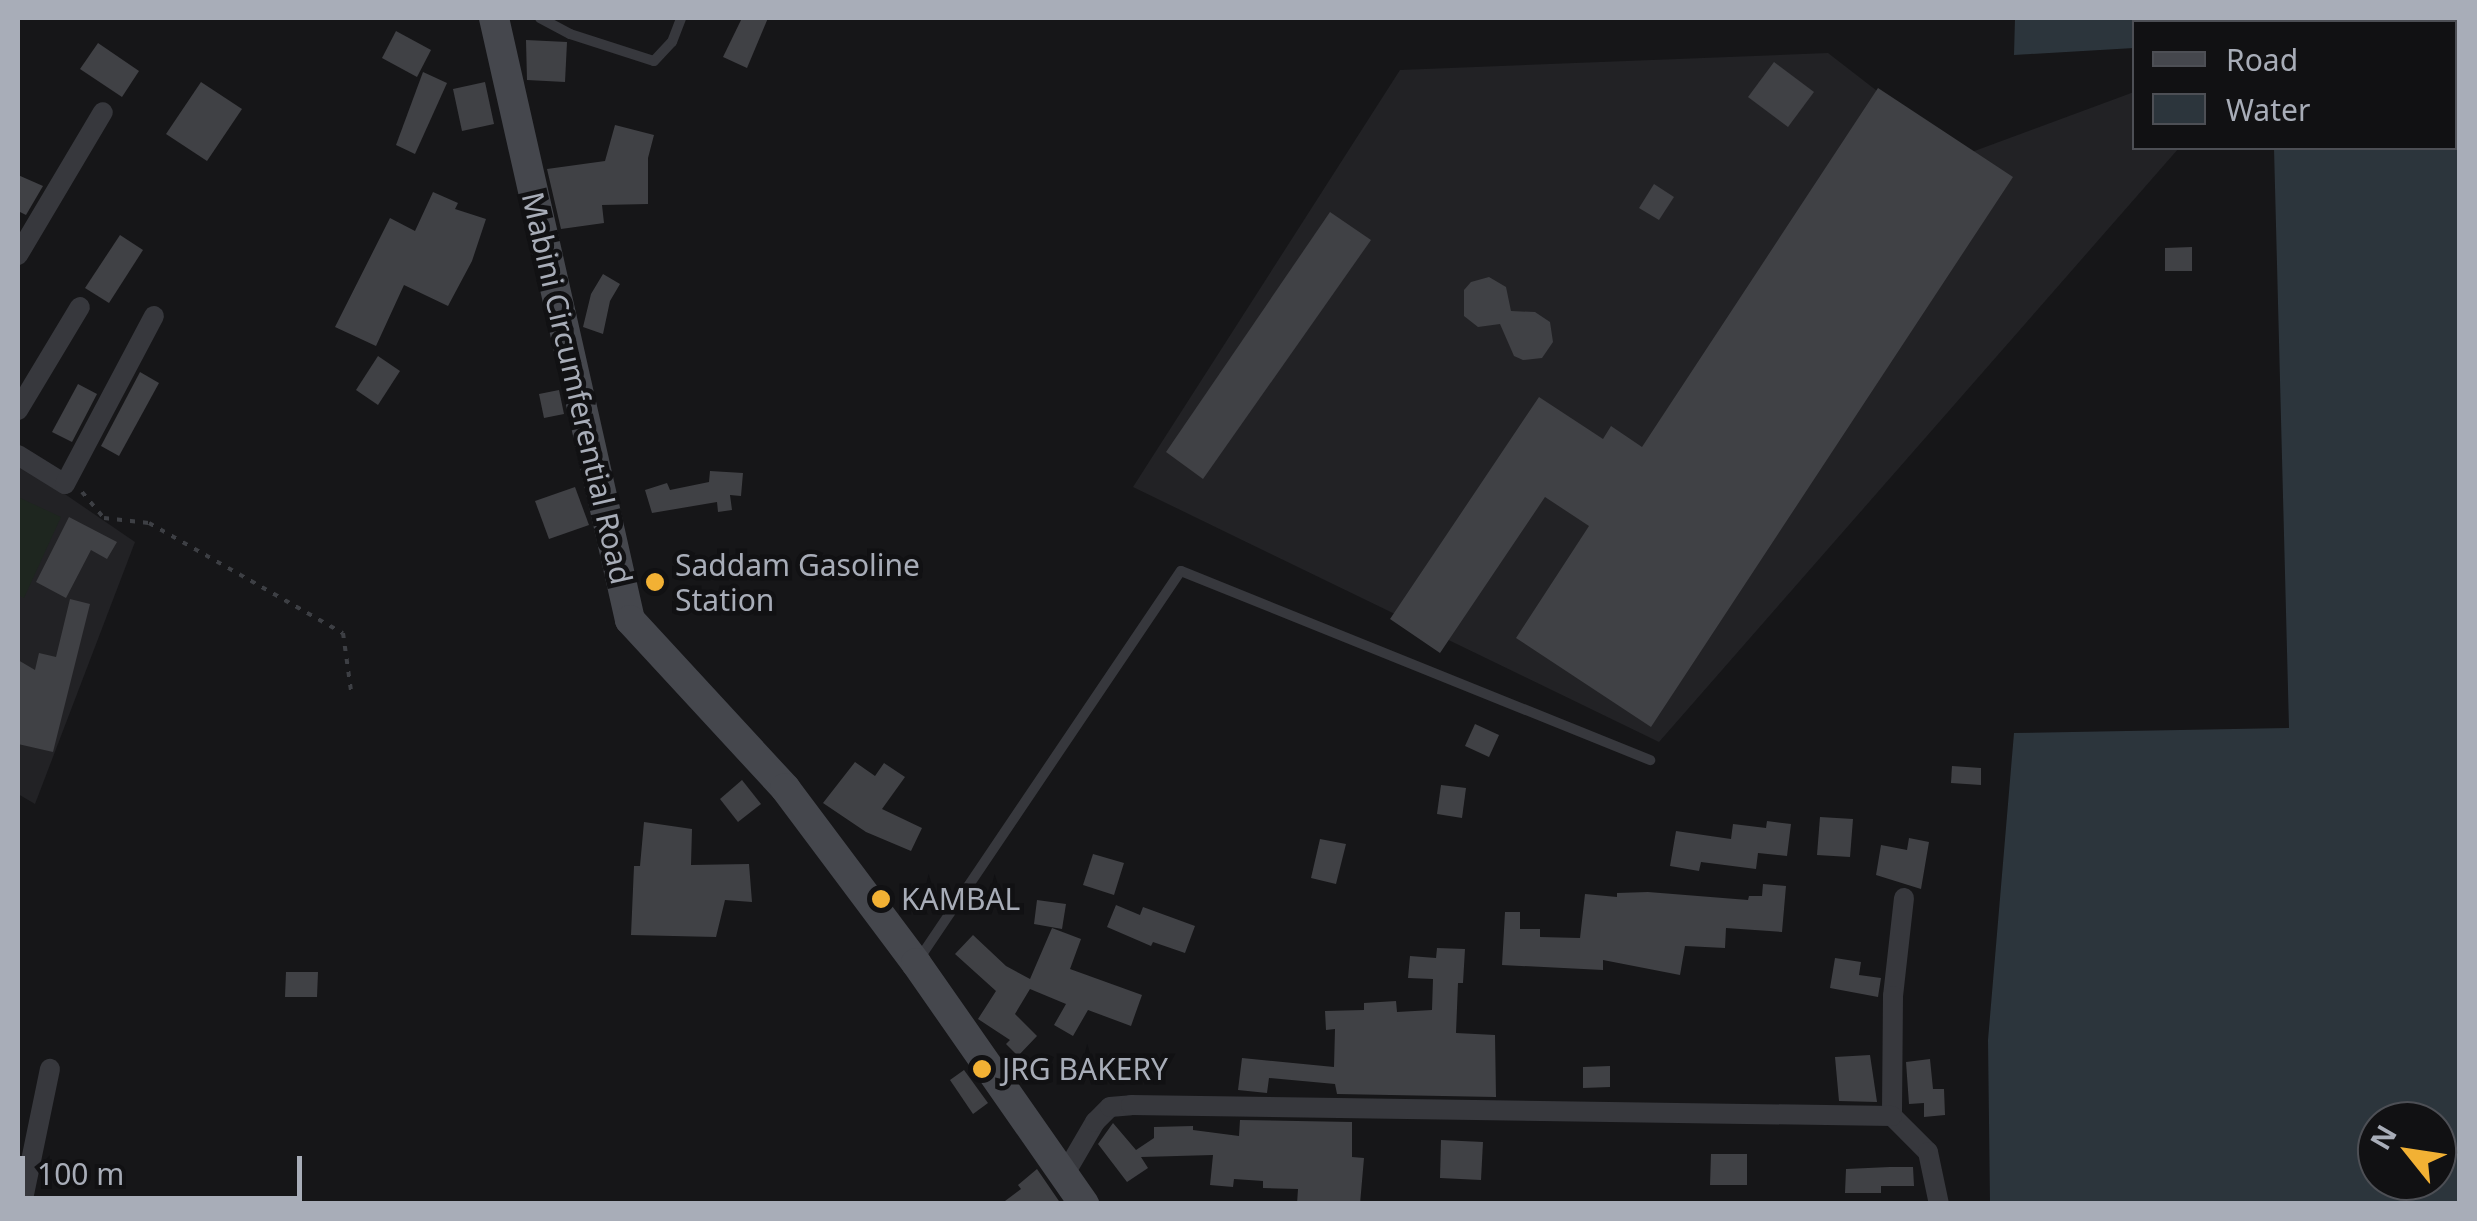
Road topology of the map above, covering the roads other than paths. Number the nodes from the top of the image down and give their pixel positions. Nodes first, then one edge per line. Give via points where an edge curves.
1 (494, 18) edge
2 (540, 18) edge
3 (681, 18) edge
4 (104, 112) dead end
5 (18, 254) edge
6 (80, 307) dead end
7 (154, 316) dead end
8 (18, 410) edge
9 (18, 455) edge
10 (1650, 760) dead end
11 (1904, 898) dead end
12 (916, 963) junction
13 (50, 1069) dead end
14 (1892, 1116) junction
15 (1063, 1177) junction
16 (22, 1204) edge
17 (1084, 1204) edge
18 (1939, 1204) edge

1 - 12 main road, Mabini Circumferential Road via 630,620 784,788
2 - 3 lane via 654,61 672,42
4 - 5 street
6 - 8 street
7 - 9 street via 65,484
10 - 12 lane via 1181,571
11 - 14 street via 1892,996
12 - 15 main road, Mabini Circumferential Road
13 - 16 street
14 - 15 street via 1131,1105 1110,1107 1094,1122
14 - 18 street via 1928,1152
15 - 17 main road, Mabini Circumferential Road

